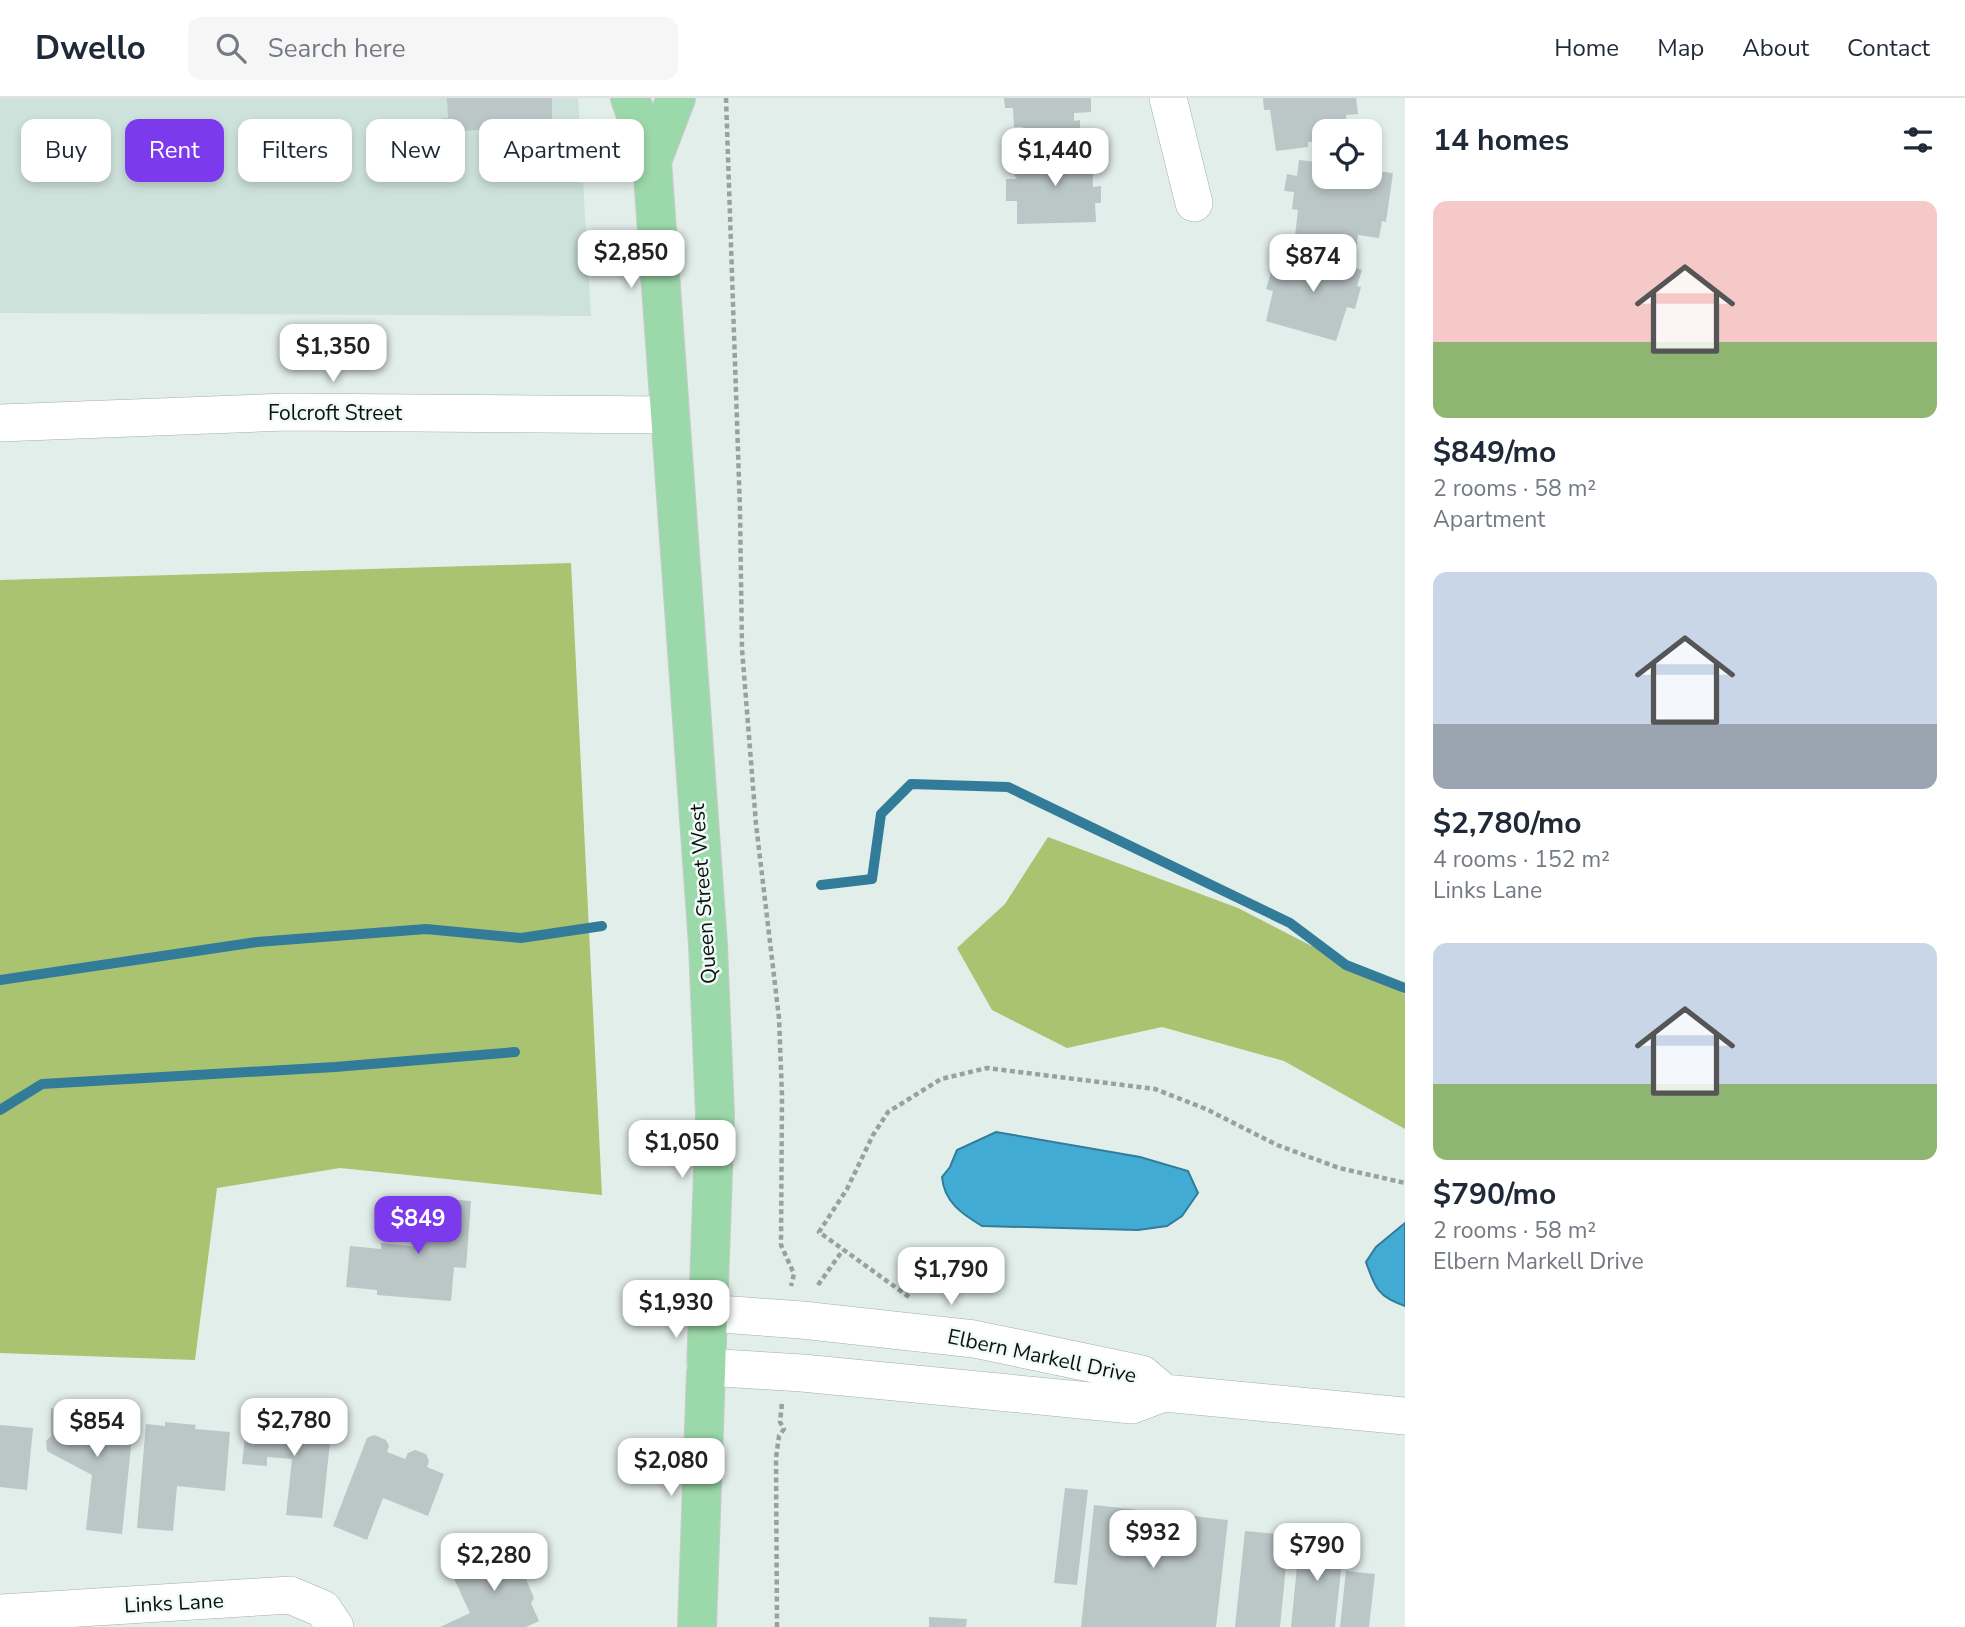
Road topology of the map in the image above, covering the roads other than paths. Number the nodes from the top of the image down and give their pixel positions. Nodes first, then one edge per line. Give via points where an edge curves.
1 (630, 98) edge
2 (676, 98) edge
3 (1168, 98) edge
4 (652, 161) junction
5 (1194, 203) dead end
6 (670, 415) junction
7 (0, 423) edge
8 (706, 1313) junction
9 (705, 1367) junction
10 (1164, 1393) junction
11 (1405, 1416) edge
12 (0, 1612) edge
13 (335, 1627) edge
14 (697, 1627) edge

1 - 4 main road, Queen Street West
2 - 4 main road, Queen Street West
3 - 5 street
4 - 6 main road, Queen Street West
6 - 7 street, Folcroft Street via 287,412
6 - 8 main road, Queen Street West via 713,1047 715,1115
8 - 9 main road, Queen Street West
8 - 10 street, Elbern Markell Drive via 974,1339 1142,1374
9 - 10 street, Elbern Markell Drive via 1132,1405
9 - 14 main road, Queen Street West
10 - 11 street, Elbern Markell Drive
12 - 13 street, Links Lane via 290,1595 323,1609

